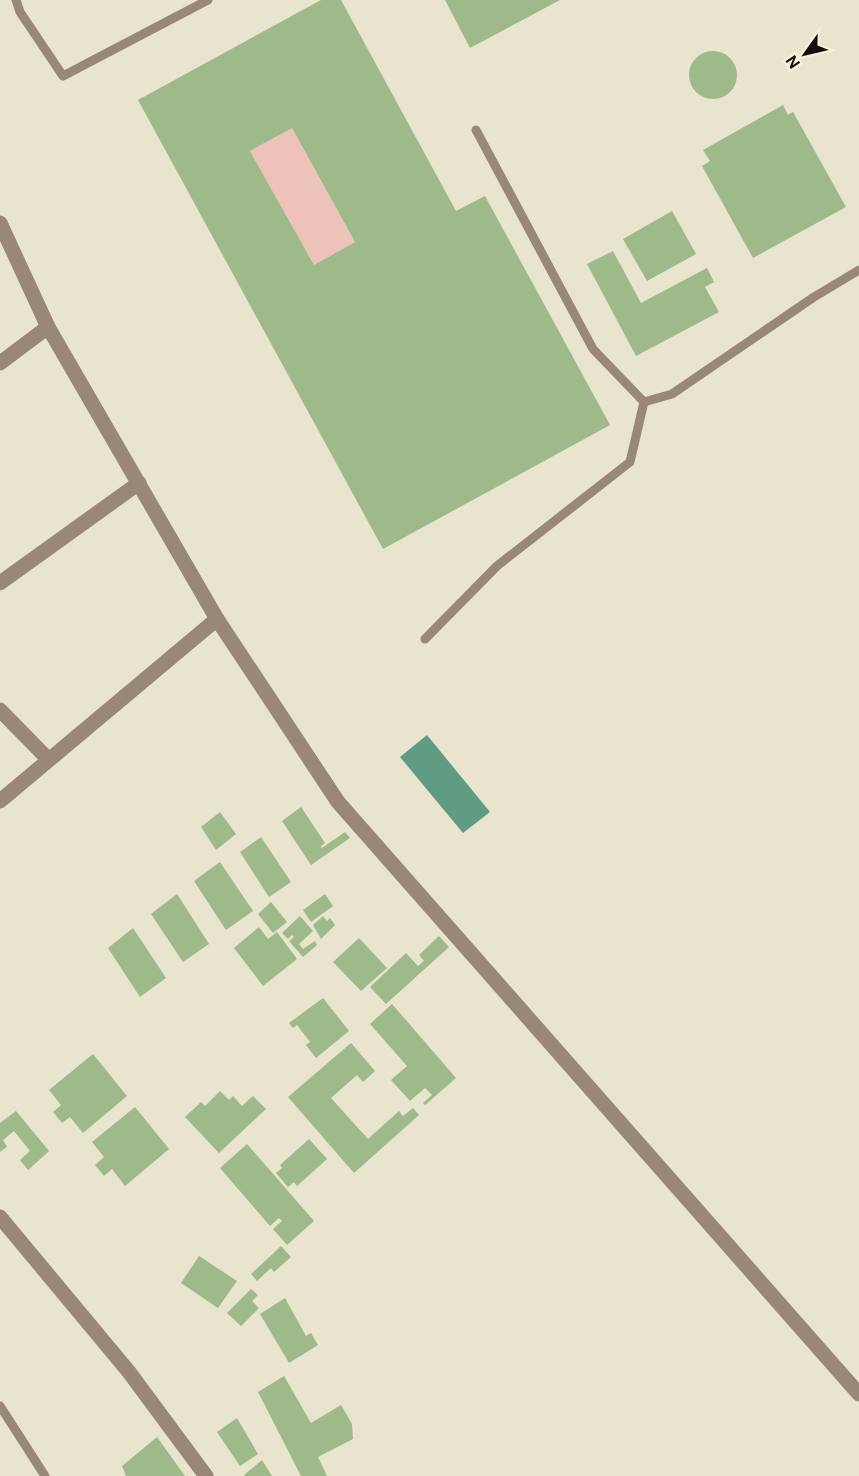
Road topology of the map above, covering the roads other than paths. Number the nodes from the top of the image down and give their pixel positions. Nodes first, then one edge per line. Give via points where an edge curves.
1 (16, 0) edge
2 (208, 0) edge
3 (476, 130) dead end
4 (0, 223) edge
5 (859, 270) edge
6 (48, 327) junction
7 (0, 363) edge
8 (644, 402) junction
9 (139, 483) junction
10 (0, 583) edge
11 (217, 619) junction
12 (425, 639) dead end
13 (0, 710) edge
14 (48, 759) junction
15 (0, 801) edge
16 (0, 1217) edge
17 (859, 1394) edge
18 (0, 1406) edge
19 (45, 1476) edge
20 (206, 1476) edge

1 - 2 lane via 63,76
3 - 8 lane via 593,349
4 - 6 street
5 - 8 lane via 672,394
6 - 7 street
6 - 9 street
8 - 12 lane via 630,462 497,566
9 - 10 street
9 - 11 street
11 - 14 street
11 - 17 street via 338,802
13 - 14 street
14 - 15 street
16 - 20 street via 129,1372
18 - 19 lane

